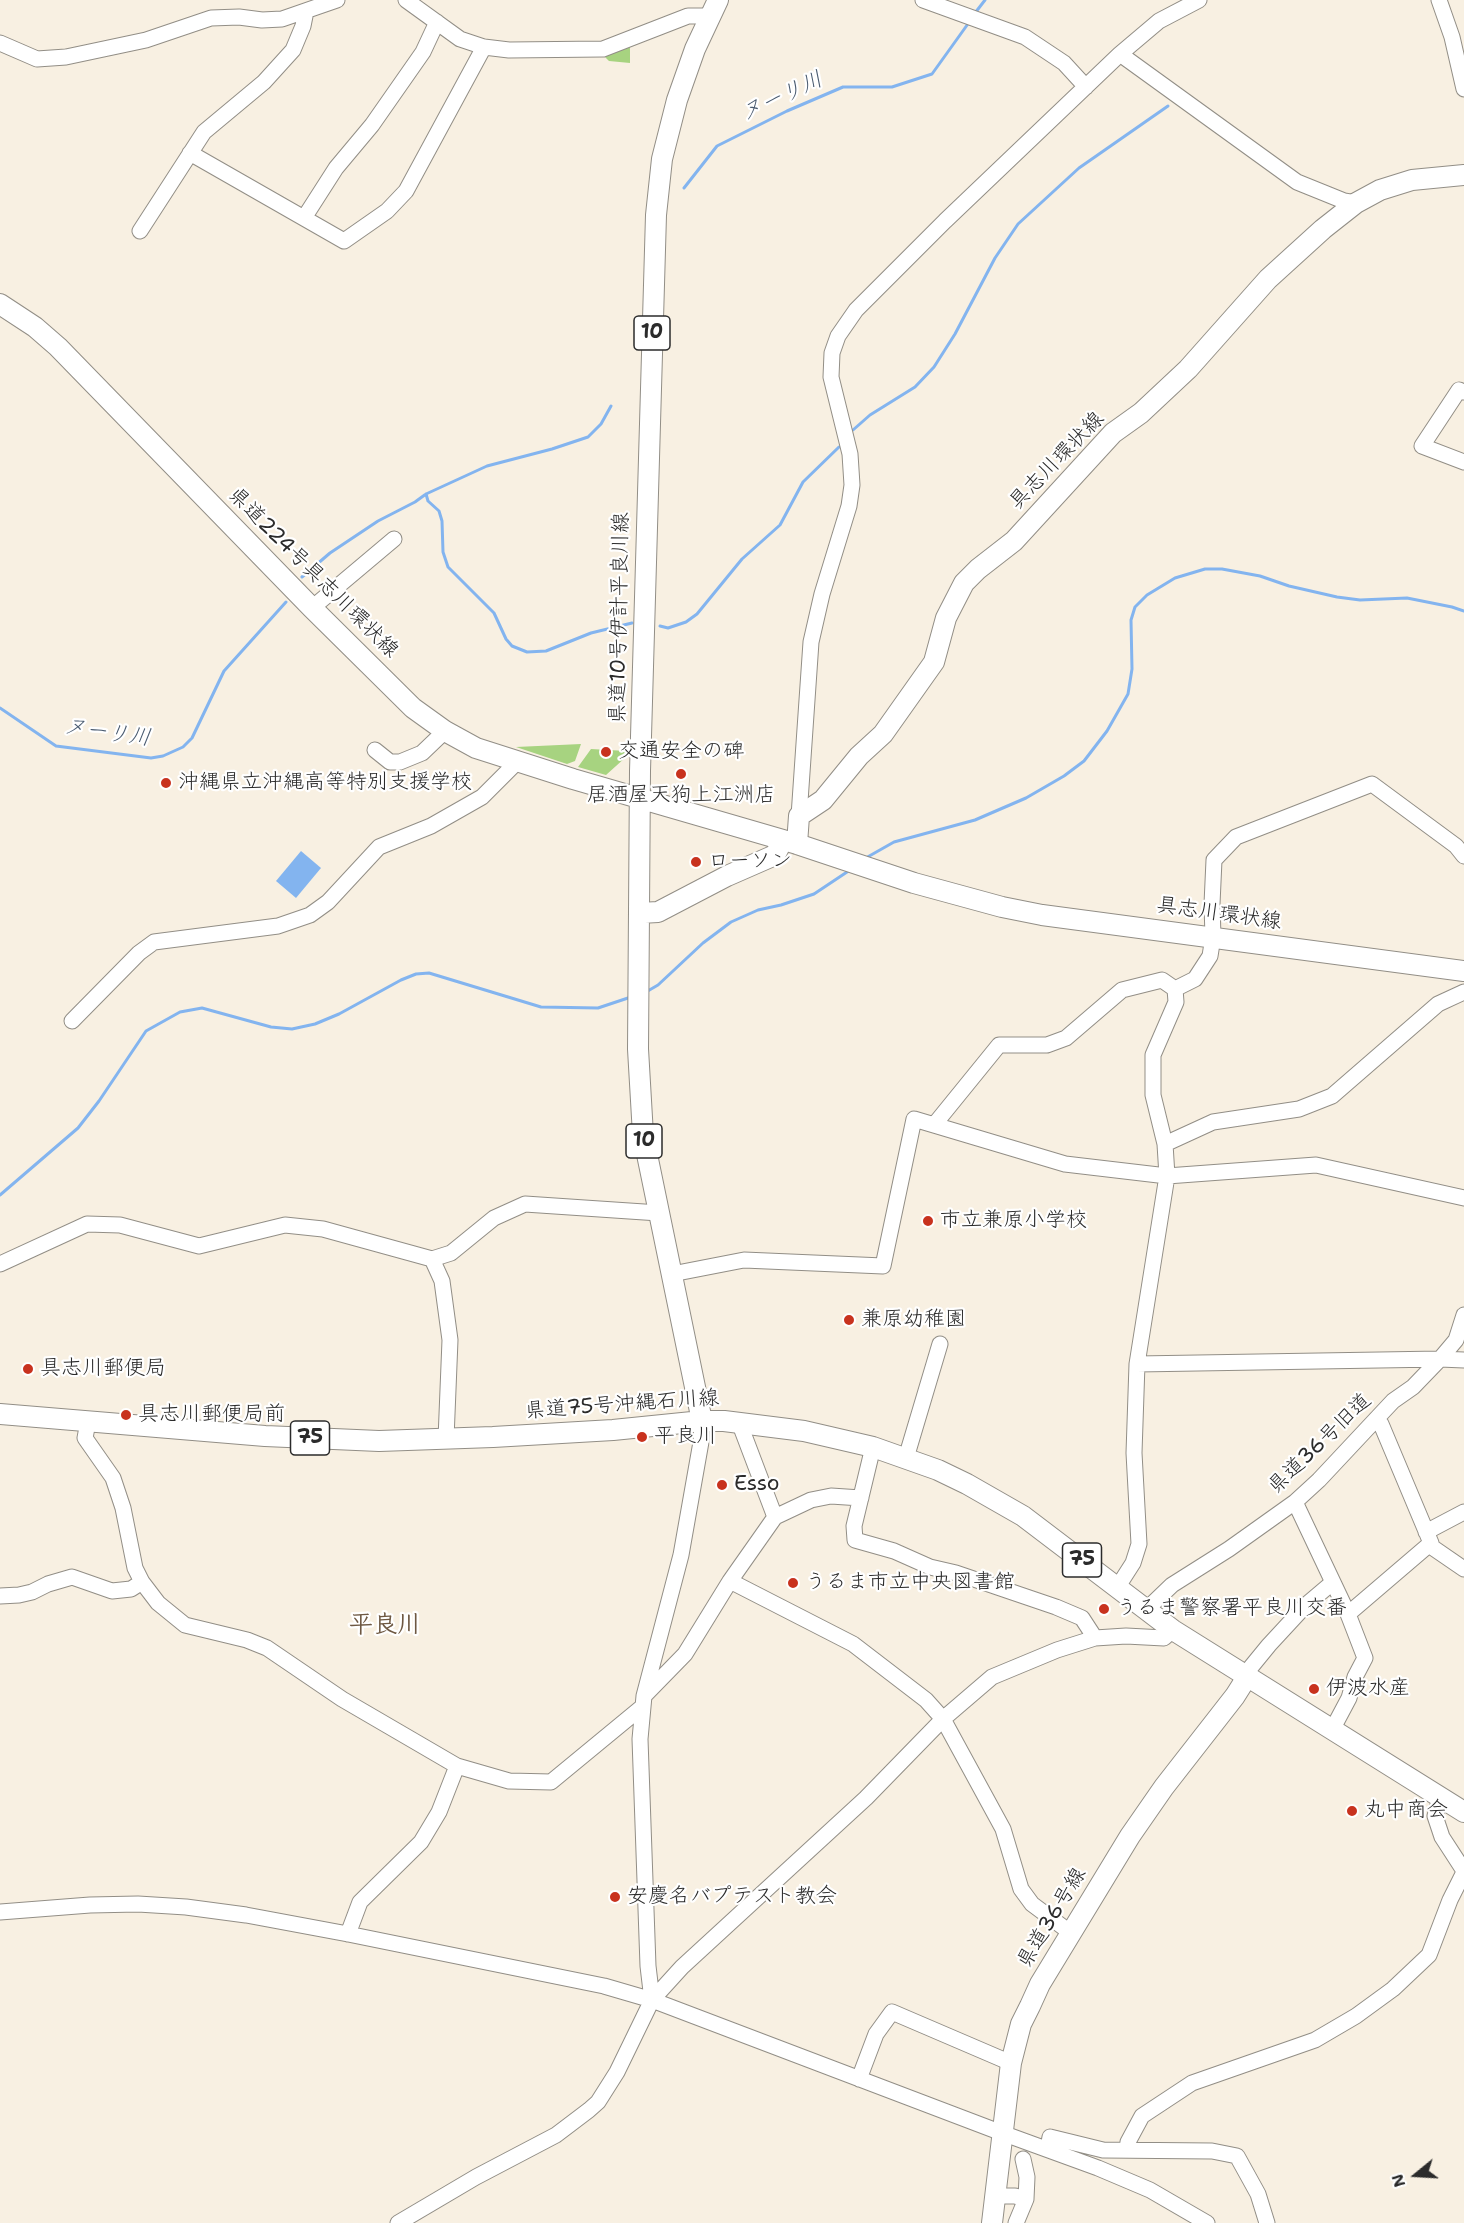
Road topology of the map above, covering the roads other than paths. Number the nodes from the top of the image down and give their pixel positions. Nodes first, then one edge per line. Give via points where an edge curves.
1 (337, 0) edge
2 (406, 0) edge
3 (923, 0) edge
4 (1199, 0) edge
5 (1438, 0) edge
6 (714, 8) edge
7 (306, 11) junction
8 (437, 22) junction
9 (0, 43) edge
10 (484, 47) junction
11 (1120, 54) junction
12 (1086, 87) junction
13 (1464, 89) edge
14 (190, 153) junction
15 (1464, 175) edge
16 (1356, 203) junction
17 (304, 218) junction
18 (141, 231) dead end
19 (0, 304) edge
20 (1464, 392) edge
21 (1464, 462) edge
22 (394, 539) dead end
23 (312, 608) junction
24 (445, 731) junction
25 (375, 750) dead end
26 (517, 762) junction
27 (640, 798) junction
28 (799, 816) junction
29 (790, 842) junction
30 (1464, 856) edge
31 (640, 913) junction
32 (1213, 937) junction
33 (1464, 971) edge
34 (1175, 989) junction
35 (1464, 992) edge
36 (72, 1021) dead end
37 (934, 1125) junction
38 (1165, 1144) junction
39 (1167, 1176) junction
40 (1464, 1198) edge
41 (659, 1213) junction
42 (432, 1259) junction
43 (0, 1264) edge
44 (672, 1274) junction
45 (1464, 1315) edge
46 (940, 1344) dead end
47 (1440, 1359) junction
48 (1464, 1360) edge
49 (1137, 1364) junction
50 (2, 1419) edge
51 (1376, 1419) junction
52 (702, 1421) junction
53 (88, 1422) junction
54 (739, 1422) junction
55 (446, 1439) junction
56 (873, 1447) junction
57 (906, 1458) junction
58 (861, 1498) junction
59 (1295, 1502) junction
60 (1464, 1512) edge
61 (774, 1517) junction
62 (1428, 1539) junction
63 (1464, 1569) edge
64 (729, 1581) junction
65 (142, 1582) junction
66 (1332, 1583) junction
67 (1117, 1588) junction
68 (0, 1596) edge
69 (1146, 1610) junction
70 (1347, 1614) junction
71 (1173, 1630) junction
72 (1095, 1638) junction
73 (1247, 1677) junction
74 (643, 1702) junction
75 (942, 1719) junction
76 (1332, 1730) junction
77 (457, 1766) junction
78 (1440, 1798) junction
79 (1464, 1812) edge
80 (1464, 1871) edge
81 (0, 1912) edge
82 (1071, 1933) junction
83 (348, 1934) junction
84 (652, 2000) junction
85 (1011, 2063) junction
86 (859, 2079) junction
87 (1002, 2133) junction
88 (1048, 2148) junction
89 (1127, 2149) junction
90 (1023, 2159) dead end
91 (996, 2196) junction
92 (1026, 2199) junction
93 (398, 2223) edge
94 (992, 2223) edge
95 (1016, 2223) edge
96 (1207, 2223) edge
97 (1267, 2223) edge

1 - 7 street
2 - 8 street
3 - 12 street via 1025,37 1064,63
4 - 11 street via 1159,21
5 - 13 street via 1452,37
6 - 10 street via 603,49
6 - 27 main road, 県道10号伊計平良川線 / 10 via 677,100 662,159 656,215
7 - 9 street via 282,19 211,18 146,40 66,57 37,59
7 - 14 street via 293,50 264,82 204,132
8 - 10 street via 460,39
8 - 17 street via 423,52 336,168
10 - 17 street via 397,202 344,241
11 - 12 street
11 - 16 street via 1298,182
12 - 28 street via 864,302 848,319 836,341 831,377 850,454 852,485 811,642
14 - 17 street
14 - 18 street
15 - 16 main road, 具志川環状線 via 1412,180
16 - 28 main road, 具志川環状線 via 1269,279 1188,369 1113,433 1014,541 964,583 946,618 934,662 908,701 883,735 859,756 823,800
19 - 23 main road, 県道224号具志川環状線 via 58,347
20 - 21 street via 1459,390 1422,446
22 - 23 street
23 - 24 main road, 県道224号具志川環状線 via 413,708
24 - 25 street via 422,753 400,762 390,762
24 - 26 main road, 県道224号具志川環状線 via 476,748
26 - 27 main road, 県道224号具志川環状線
26 - 36 street via 482,797 431,826 379,847 328,902 310,915 279,926 154,942
27 - 29 main road, 具志川環状線
27 - 31 main road, 県道10号伊計平良川線 / 10
28 - 29 main road
29 - 31 main road via 775,855 658,912
29 - 32 main road, 具志川環状線 via 1002,907
30 - 32 street via 1372,784 1236,837 1214,860
31 - 41 main road, 県道10号伊計平良川線 / 10 via 639,1090 643,1135
32 - 33 main road, 具志川環状線
32 - 34 street via 1210,956 1195,979
34 - 37 street via 1162,980 1122,990 1066,1038 1047,1045 999,1045
34 - 38 street via 1176,1002 1153,1055 1153,1095
35 - 38 street via 1438,1004 1332,1096 1299,1109 1213,1122
37 - 39 street via 1065,1164
37 - 44 street via 914,1119 883,1266 744,1260
38 - 39 street
39 - 40 street via 1316,1166
39 - 49 street
41 - 42 street via 525,1204 494,1218 451,1253
41 - 44 main road, 県道10号伊計平良川線 / 10
42 - 43 street via 323,1228 285,1225 199,1246 120,1225 87,1224
42 - 55 street via 442,1281 450,1340
44 - 52 main road, 県道10号伊計平良川線 / 10
45 - 47 street, 県道36号旧道 via 1456,1340
46 - 57 street
47 - 48 street
47 - 49 street
47 - 51 street, 県道36号旧道
49 - 67 street via 1134,1453 1139,1545
50 - 53 main road, 県道75号沖縄石川線 / 75
51 - 59 street, 県道36号旧道
51 - 62 street
52 - 54 main road, 県道75号沖縄石川線 / 75
52 - 55 main road, 県道75号沖縄石川線 / 75
52 - 74 street via 681,1555
53 - 55 main road, 県道75号沖縄石川線 / 75 via 266,1436 380,1441
53 - 65 street via 85,1438 112,1478
54 - 56 main road, 県道75号沖縄石川線 / 75 via 804,1431
54 - 61 street
56 - 57 main road, 県道75号沖縄石川線 / 75
56 - 58 street
57 - 67 main road, 県道75号沖縄石川線 / 75 via 967,1484 1023,1516
58 - 61 street via 811,1500
58 - 72 street via 855,1540 1056,1607 1082,1618
59 - 66 street
59 - 69 street, 県道36号旧道 via 1172,1585
60 - 62 street
61 - 64 street
62 - 63 street
62 - 70 street
64 - 74 street via 685,1654
64 - 75 street via 853,1644 926,1700
65 - 68 street via 131,1589 112,1591 72,1577 25,1594
65 - 77 street via 158,1603 185,1625 267,1648 342,1699
66 - 70 street
66 - 73 street via 1269,1645
67 - 69 main road, 県道75号沖縄石川線 / 75
69 - 71 main road, 県道75号沖縄石川線 / 75
70 - 76 street via 1365,1658
71 - 72 street via 1164,1638
71 - 73 main road, 県道75号沖縄石川線 / 75
72 - 75 street via 992,1677
73 - 76 main road, 県道75号沖縄石川線 / 75
73 - 82 main road, 県道36号線 via 1130,1836
74 - 77 street via 551,1782 509,1780
74 - 84 street via 639,1774
75 - 82 street via 1004,1829 1021,1889 1032,1904
75 - 84 street via 866,1798 682,1967
76 - 78 main road, 県道75号沖縄石川線 / 75
77 - 83 street via 439,1812 421,1842 360,1902
78 - 79 main road, 県道75号沖縄石川線 / 75
78 - 80 street via 1435,1816 1442,1837
80 - 89 street via 1429,1955 1393,1989 1315,2040 1192,2083 1142,2116
81 - 83 street via 90,1905 167,1906 246,1915
82 - 85 main road, 県道36号線 via 1021,2024
83 - 84 street via 554,1975
84 - 86 street
84 - 93 street via 618,2072 589,2110 556,2134
85 - 86 street via 892,2013 876,2034
85 - 87 main road, 県道36号線
86 - 87 street
87 - 88 street
87 - 91 main road, 県道36号線
88 - 89 street via 1050,2137 1103,2150
88 - 96 street via 1150,2190
89 - 97 street via 1212,2151 1237,2156 1258,2194
90 - 92 street
91 - 92 street
91 - 94 main road, 県道36号線
92 - 95 street

